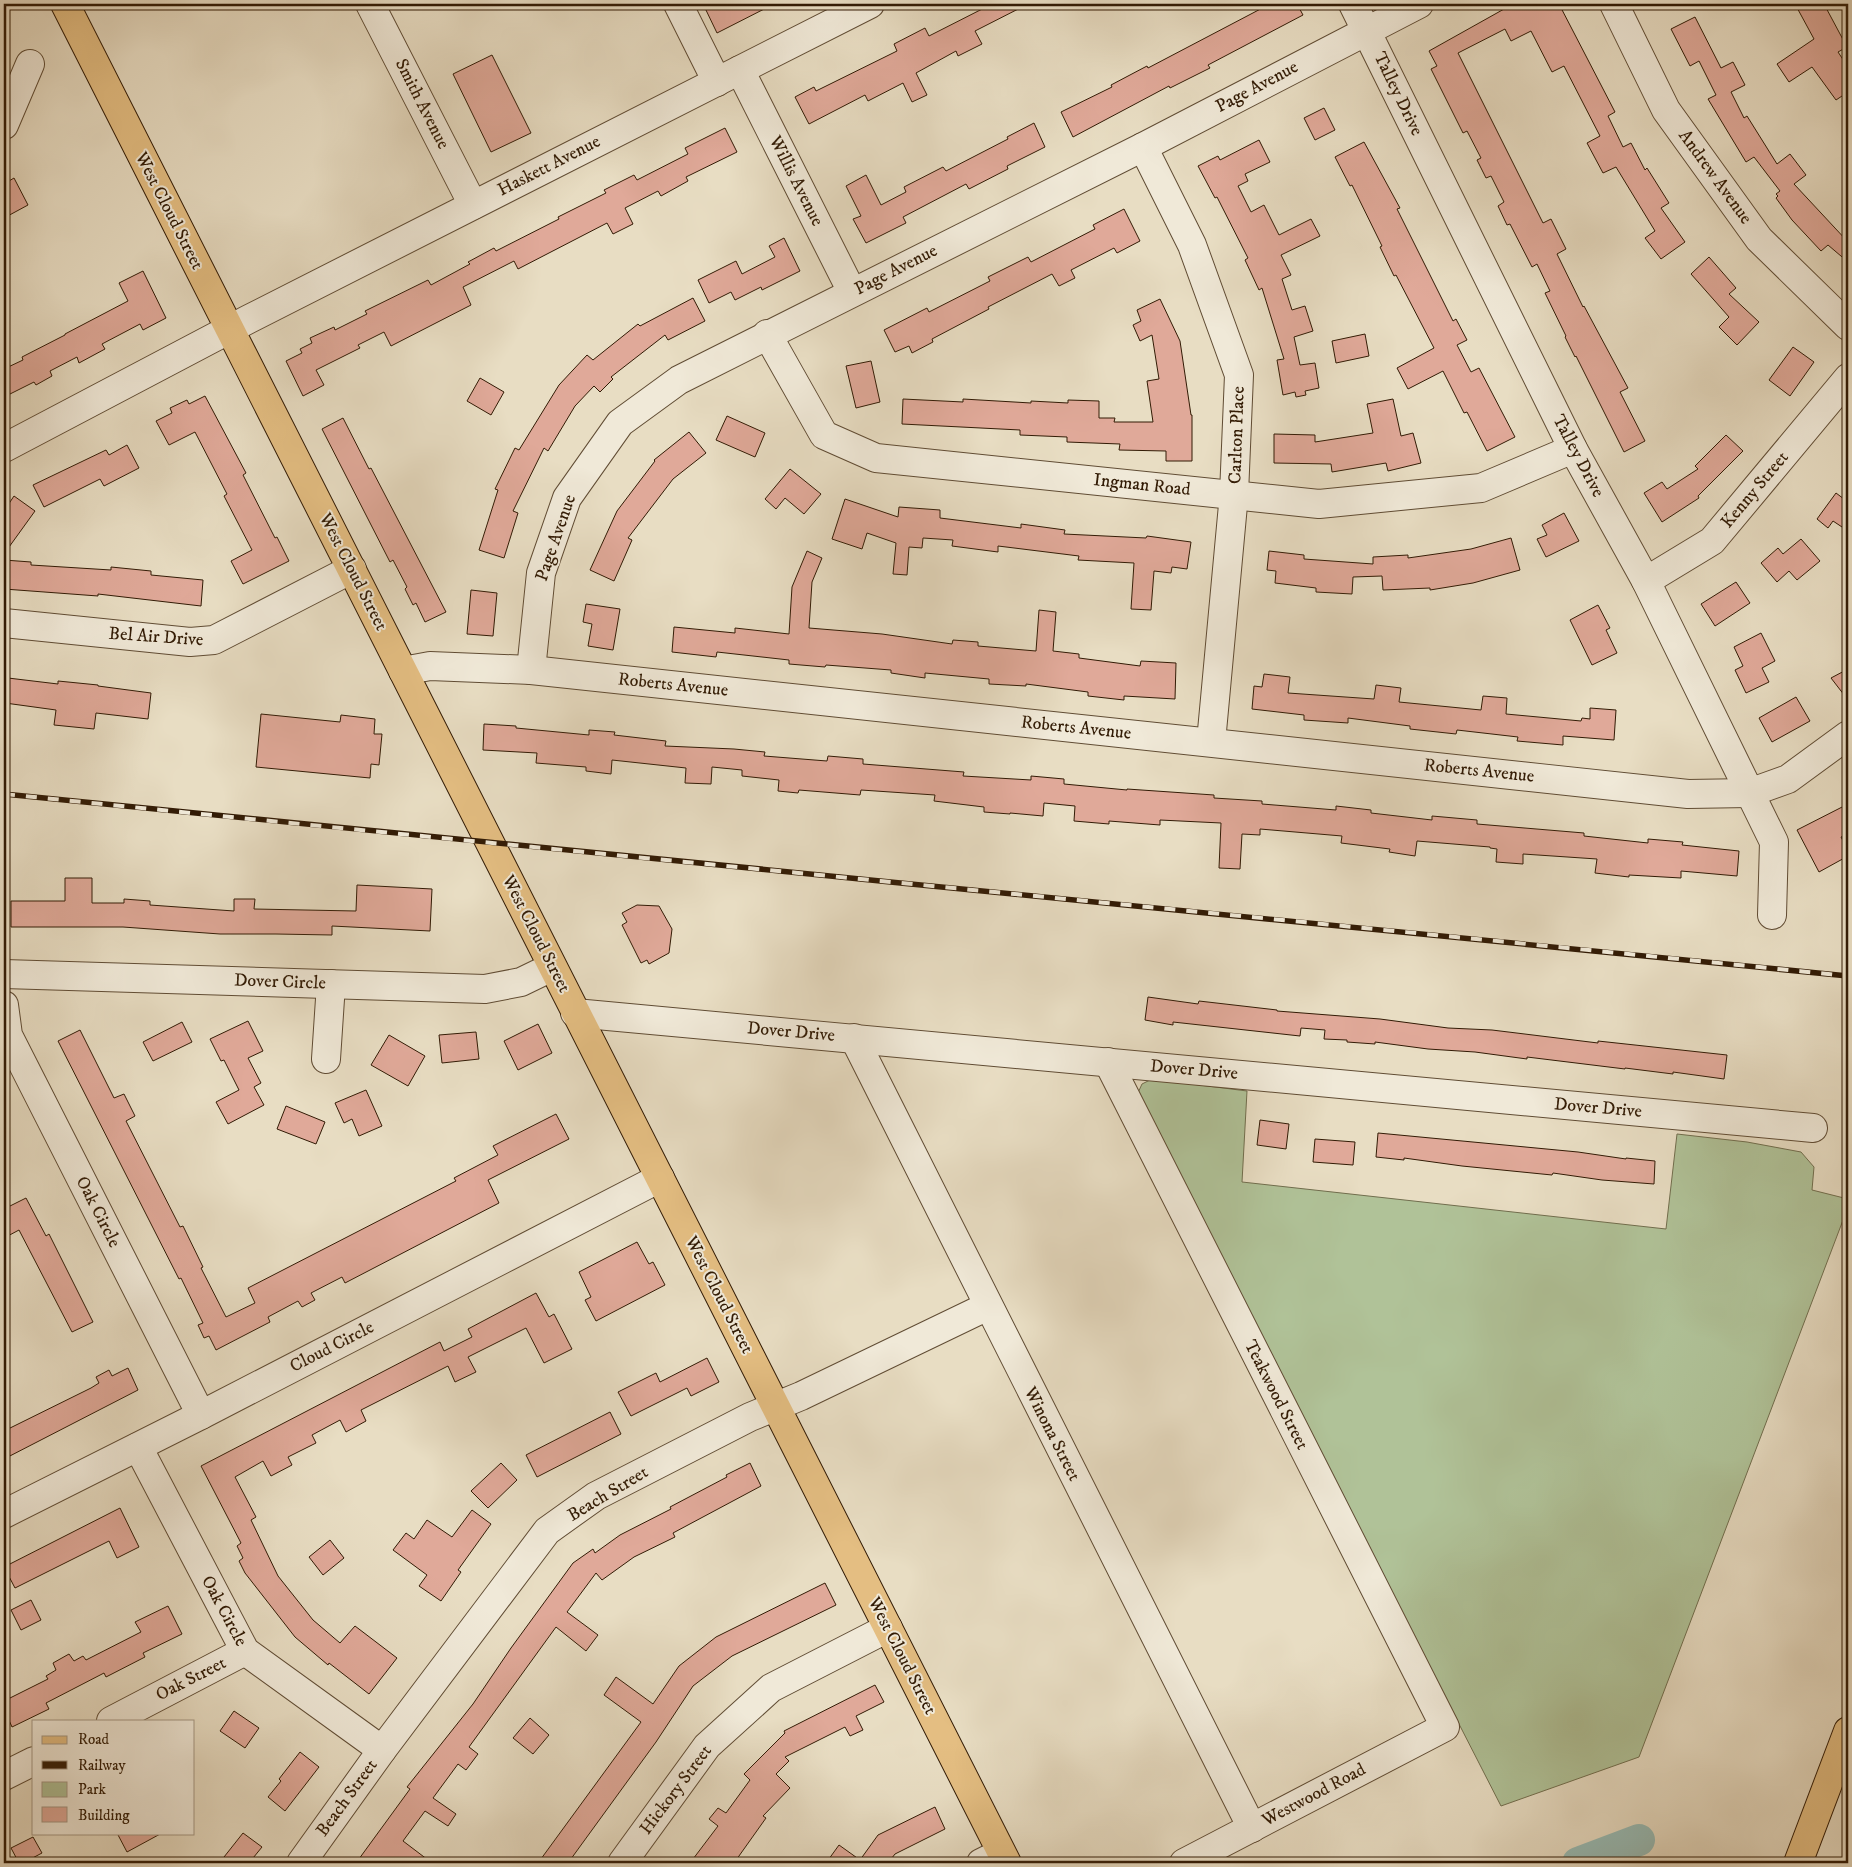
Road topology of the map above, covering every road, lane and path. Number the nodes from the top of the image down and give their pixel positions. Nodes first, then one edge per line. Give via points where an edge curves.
1 (65, 4) edge
2 (370, 4) edge
3 (678, 4) edge
4 (870, 4) edge
5 (1353, 4) edge
6 (1419, 4) edge
7 (1614, 4) edge
8 (1366, 30) junction
9 (30, 64) dead end
10 (729, 76) junction
11 (4, 125) edge
12 (1143, 147) junction
13 (473, 205) junction
14 (852, 292) junction
15 (1848, 326) edge
16 (229, 330) junction
17 (767, 334) junction
18 (1848, 378) edge
19 (4, 448) edge
20 (1573, 449) junction
21 (1234, 494) junction
22 (352, 569) junction
23 (1646, 581) junction
24 (4, 624) edge
25 (531, 670) junction
26 (403, 671) junction
27 (1848, 735) edge
28 (1210, 742) junction
29 (1749, 793) junction
30 (1772, 915) dead end
31 (552, 966) junction
32 (4, 974) edge
33 (331, 984) junction
34 (4, 1005) edge
35 (575, 1013) junction
36 (854, 1038) junction
37 (326, 1058) dead end
38 (1108, 1062) junction
39 (1813, 1128) dead end
40 (660, 1178) junction
41 (988, 1306) junction
42 (775, 1406) junction
43 (201, 1415) junction
44 (138, 1447) junction
45 (4, 1514) edge
46 (888, 1628) junction
47 (245, 1651) junction
48 (113, 1720) edge
49 (1445, 1727) joint
50 (1848, 1731) edge
51 (382, 1750) junction
52 (32, 1762) edge
53 (4, 1776) edge
54 (1252, 1828) junction
55 (996, 1860) edge
56 (301, 1863) edge
57 (622, 1863) edge
58 (1184, 1863) edge
59 (1798, 1863) edge

1 - 16 main road, West Cloud Street
2 - 13 street, Smith Avenue
3 - 10 street, Willis Avenue
4 - 10 street, Haskett Avenue
5 - 8 street, Talley Drive
6 - 8 street, Page Avenue
7 - 15 street, Andrew Avenue via 1666,110 1759,239
8 - 12 street, Page Avenue
8 - 20 street, Talley Drive
9 - 11 street
10 - 13 street, Haskett Avenue
10 - 14 street, Willis Avenue
12 - 14 street, Page Avenue
12 - 21 street, Carlton Place via 1192,244 1239,375
13 - 16 street, Haskett Avenue
14 - 17 street, Page Avenue
16 - 19 street
16 - 22 main road, West Cloud Street
17 - 21 street, Ingman Road via 824,435 876,458
17 - 25 street, Page Avenue via 678,380 620,423 567,498 540,573
18 - 23 street, Kenny Street via 1712,541
20 - 21 street, Ingman Road via 1481,488 1319,504
20 - 23 street, Talley Drive
21 - 28 street, Carlton Place
22 - 24 street, Bel Air Drive via 214,640 190,642
22 - 26 main road, West Cloud Street
23 - 29 street, Talley Drive
25 - 26 street, Roberts Avenue via 430,666
25 - 28 street, Roberts Avenue
26 - 31 main road, West Cloud Street
27 - 29 street, Roberts Avenue via 1788,779
28 - 29 street, Roberts Avenue via 1688,794
29 - 30 street, Talley Drive via 1774,842
31 - 33 street, Dover Circle via 522,982 485,989
31 - 35 main road, West Cloud Street
32 - 33 street, Dover Circle
33 - 37 street
34 - 43 street, Oak Circle via 8,1035
35 - 36 street, Dover Drive
35 - 40 main road, West Cloud Street
36 - 38 street, Dover Drive
36 - 41 street, Winona Street
38 - 39 street, Dover Drive
38 - 49 street, Teakwood Street
40 - 42 main road, West Cloud Street
40 - 43 street, Cloud Circle
41 - 42 street, Beach Street
41 - 54 street, Winona Street
42 - 46 main road, West Cloud Street
42 - 51 street, Beach Street via 596,1496 548,1531
43 - 44 street, Cloud Circle
44 - 45 street, Cloud Circle
44 - 47 street, Oak Circle
46 - 55 main road, West Cloud Street
46 - 57 street, Hickory Street via 771,1688 707,1746
47 - 48 street, Oak Street
47 - 51 street, Oak Circle
49 - 54 street, Westwood Road
50 - 59 main road
51 - 56 street, Beach Street
52 - 53 street
54 - 58 street, Westwood Road

